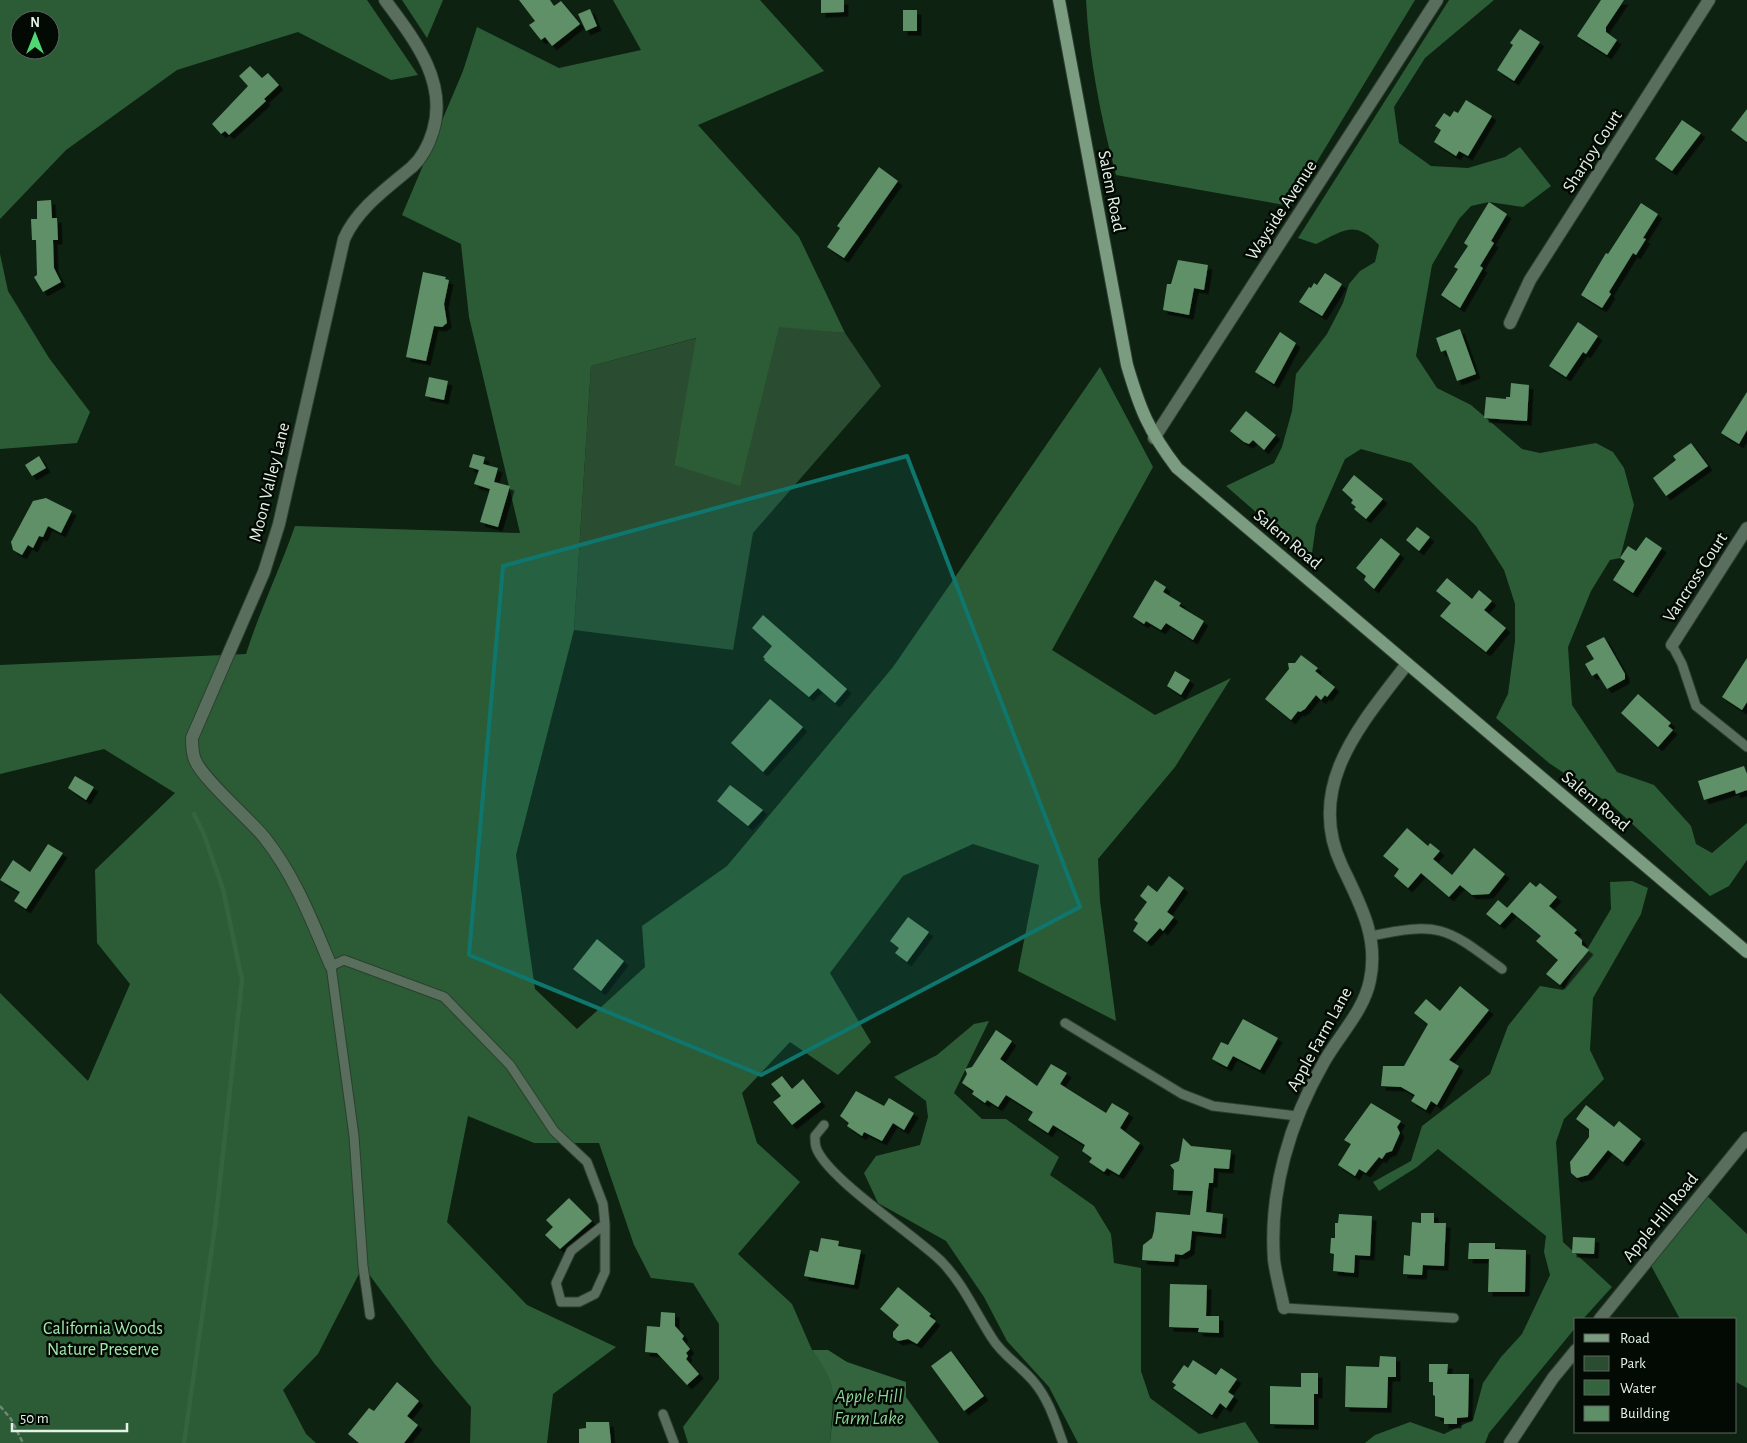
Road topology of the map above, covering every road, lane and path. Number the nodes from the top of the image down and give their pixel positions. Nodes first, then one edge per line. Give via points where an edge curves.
1 (385, 0) edge
2 (1059, 0) edge
3 (1437, 0) edge
4 (1709, 0) edge
5 (1510, 323) dead end
6 (1154, 438) junction
7 (1747, 528) edge
8 (1672, 645) joint
9 (1407, 664) junction
10 (1747, 747) edge
11 (1371, 936) junction
12 (1747, 952) edge
13 (331, 966) junction
14 (1502, 969) dead end
15 (1065, 1023) dead end
16 (1298, 1116) junction
17 (824, 1126) dead end
18 (1747, 1138) edge
19 (605, 1224) junction
20 (1284, 1308) joint
21 (370, 1315) dead end
22 (1454, 1318) dead end
23 (1601, 1318) edge
24 (1574, 1352) edge
25 (0, 1406) edge
26 (663, 1414) dead end
27 (23, 1443) edge
28 (674, 1443) edge
29 (1063, 1443) edge
30 (1510, 1443) edge

1 - 13 street, Moon Valley Lane via 419,48 430,70 437,92 437,119 420,159 361,213 344,239 279,524 264,572 195,730 192,749 195,762 203,773 242,812 298,888
2 - 6 street, Salem Road via 1127,365 1139,407
3 - 6 street, Wayside Avenue
4 - 5 street, Sharjoy Court via 1530,280
6 - 9 street, Salem Road via 1177,468
7 - 8 street, Vancross Court
8 - 10 lane via 1696,706
9 - 11 street, Apple Farm Lane via 1351,739 1340,761 1331,799 1331,827 1337,853 1364,912
9 - 12 street, Salem Road
11 - 14 lane via 1410,928 1438,928 1462,939
11 - 16 street, Apple Farm Lane via 1373,965 1363,1000 1313,1081
13 - 19 lane via 344,960 444,997 510,1065 554,1131 587,1162 603,1204
13 - 21 lane via 354,1136 363,1266
15 - 16 lane via 1182,1094 1213,1106
16 - 20 street, Apple Farm Lane via 1284,1160 1275,1217 1274,1261
17 - 29 lane via 815,1136 816,1148 825,1163 933,1254 961,1284 992,1339 1034,1382 1050,1405
18 - 23 street, Apple Hill Road
19 - 19 lane via 605,1272 595,1294 579,1302 561,1302 556,1283 571,1251
20 - 22 lane
24 - 30 street
25 - 27 path
26 - 28 lane

